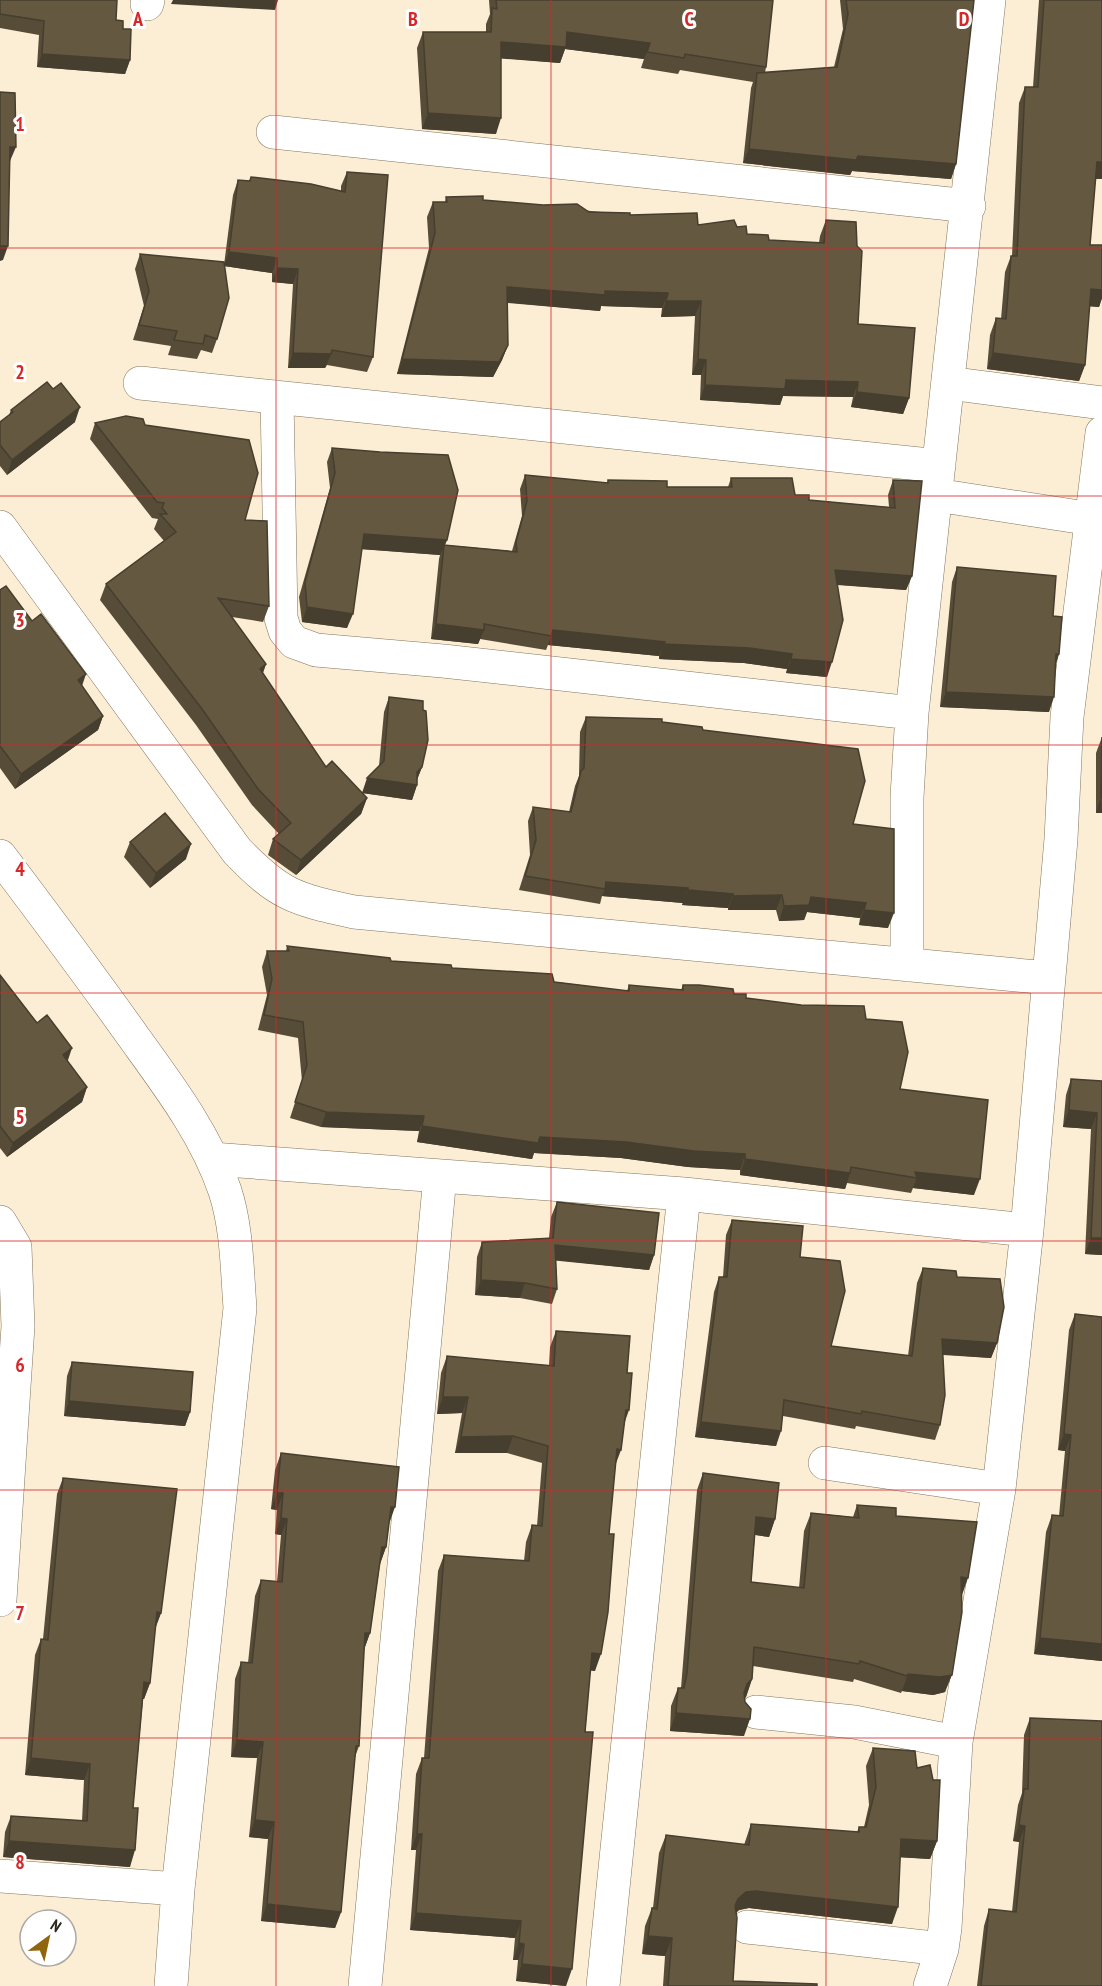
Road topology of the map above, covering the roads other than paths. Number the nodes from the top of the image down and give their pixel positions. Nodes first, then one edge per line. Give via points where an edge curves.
1 (989, 0) edge
2 (273, 132) dead end
3 (969, 206) junction
4 (140, 383) dead end
5 (948, 383) junction
6 (277, 397) junction
7 (1102, 403) edge
8 (1102, 433) edge
9 (938, 481) junction
10 (1092, 519) junction
11 (0, 527) edge
12 (912, 713) junction
13 (0, 856) edge
14 (907, 965) junction
15 (1048, 978) junction
16 (212, 1159) junction
17 (441, 1176) junction
18 (684, 1194) junction
19 (0, 1222) edge
20 (1026, 1230) junction
21 (825, 1464) dead end
22 (999, 1489) junction
23 (0, 1600) edge
24 (756, 1712) dead end
25 (956, 1742) junction
26 (0, 1876) edge
27 (178, 1889) junction
28 (747, 1927) dead end
29 (942, 1949) junction
30 (171, 1986) edge
31 (365, 1986) edge
32 (603, 1986) edge
33 (930, 1986) edge

1 - 3 street
2 - 3 street
3 - 5 street
4 - 6 street
5 - 7 street
5 - 9 street
6 - 9 street
6 - 12 street via 281,618 294,642 316,650
8 - 10 street
9 - 10 street
9 - 12 street
10 - 15 street via 1067,717
11 - 14 street via 237,851 282,892 354,912
12 - 14 street
13 - 16 street via 177,1097
14 - 15 street
15 - 20 street
16 - 17 street
16 - 27 street via 225,1192 234,1235 240,1308
17 - 18 street
17 - 31 street
18 - 20 street
18 - 32 street
19 - 23 street via 15,1247 18,1326
20 - 22 street
21 - 22 street
22 - 25 street
24 - 25 street via 854,1722
25 - 29 street
26 - 27 street
27 - 30 street
28 - 29 street
29 - 33 street

